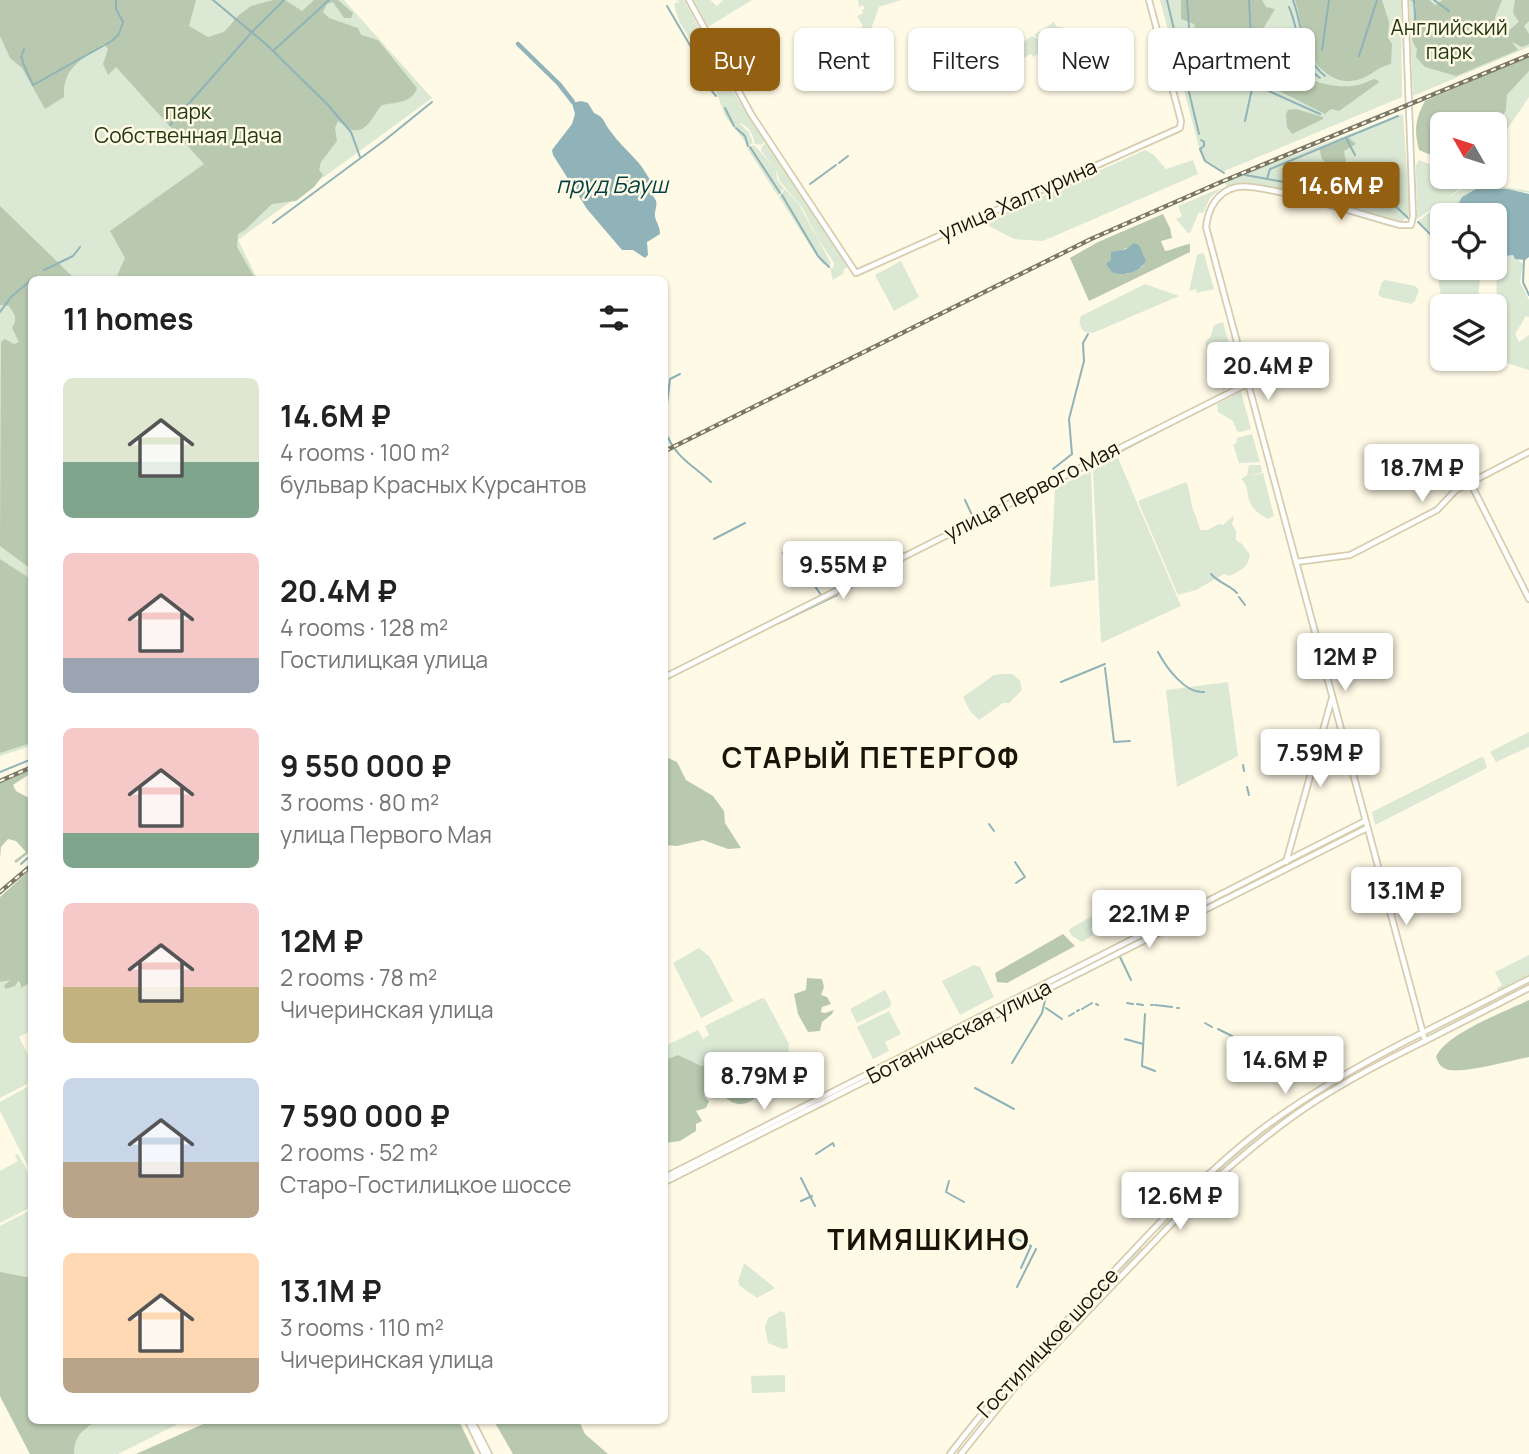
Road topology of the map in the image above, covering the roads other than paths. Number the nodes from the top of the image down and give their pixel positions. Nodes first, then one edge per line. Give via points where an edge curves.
1 (689, 0) edge
2 (1149, 0) edge
3 (1405, 0) edge
4 (1249, 383) junction
5 (1529, 452) edge
6 (1470, 482) junction
7 (1296, 562) junction
8 (1529, 600) edge
9 (668, 675) edge
10 (1333, 698) junction
11 (1365, 821) junction
12 (1367, 828) junction
13 (1286, 865) junction
14 (1529, 979) edge
15 (1529, 988) edge
16 (1422, 1033) junction
17 (1425, 1041) junction
18 (1292, 1107) junction
19 (1296, 1114) junction
20 (668, 1177) edge
21 (1150, 1234) junction
22 (1156, 1240) junction
23 (1008, 1382) junction
24 (1014, 1388) junction
25 (472, 1424) edge
26 (487, 1454) edge
27 (950, 1454) edge
28 (961, 1454) edge

1 - 2 street, улица Халтурина via 742,99 856,273 1181,128
3 - 4 street via 1411,225 1254,187 1226,192 1211,209 1207,233
4 - 7 street
4 - 9 street, улица Первого Мая
5 - 6 street
6 - 7 street via 1455,490 1437,510 1353,554
6 - 8 street
7 - 10 street
10 - 11 street
10 - 13 street
11 - 12 street
11 - 13 street, Ботаническая улица
12 - 13 street, Ботаническая улица
12 - 16 street
13 - 20 street, Ботаническая улица
14 - 16 street, Гостилицкое шоссе
15 - 17 street, Гостилицкое шоссе
16 - 17 street
16 - 18 street, Гостилицкое шоссе
17 - 19 street, Гостилицкое шоссе
18 - 19 street
18 - 21 street, Гостилицкое шоссе via 1214,1169
19 - 22 street, Гостилицкое шоссе via 1216,1178
21 - 22 street
21 - 23 street, Гостилицкое шоссе
22 - 24 street, Гостилицкое шоссе
23 - 24 street
23 - 27 street, Гостилицкое шоссе
24 - 28 street, Гостилицкое шоссе
25 - 26 street

